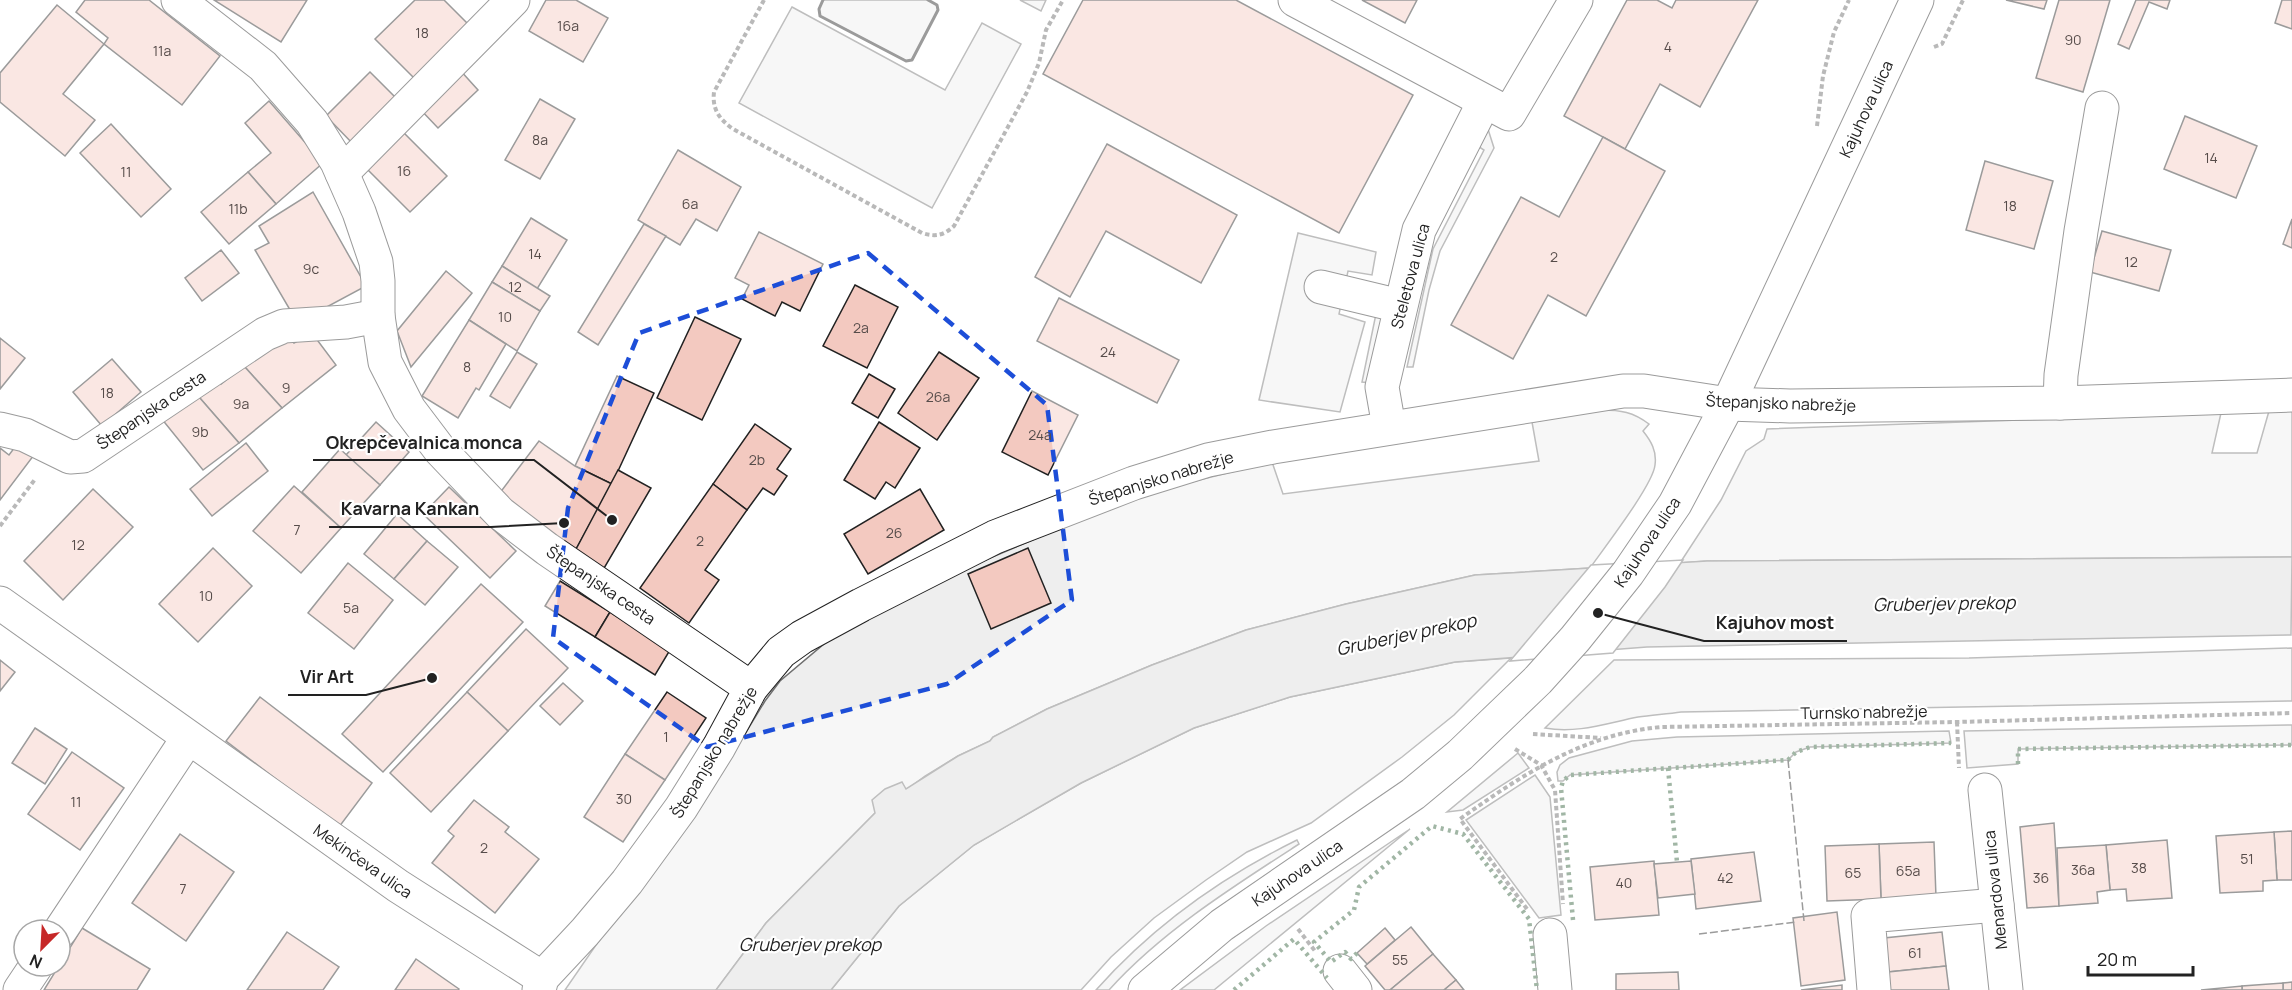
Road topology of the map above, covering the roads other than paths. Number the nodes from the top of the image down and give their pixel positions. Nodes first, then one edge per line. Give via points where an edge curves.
1 (178, 0) edge
2 (513, 0) edge
3 (1295, 0) edge
4 (1576, 0) edge
5 (1917, 0) edge
6 (1484, 102) junction
7 (2102, 108) dead end
8 (342, 173) junction
9 (1321, 287) dead end
10 (1400, 306) junction
11 (378, 316) junction
12 (2292, 395) edge
13 (2060, 403) junction
14 (1728, 404) junction
15 (1389, 427) junction
16 (0, 429) edge
17 (0, 603) edge
18 (751, 688) junction
19 (188, 738) junction
20 (1972, 782) road end
21 (1997, 905) junction
22 (69, 918) edge
23 (1550, 935) road end
24 (540, 984) edge
25 (1145, 990) edge
26 (1555, 990) edge
27 (1874, 990) edge
28 (2006, 990) edge

1 - 8 street, Štepanjska cesta via 263,66 312,122
2 - 8 street
3 - 6 street
4 - 6 street via 1509,114
5 - 14 street, Kajuhova ulica
6 - 10 street, Steletova ulica via 1419,230
7 - 13 street
8 - 11 street, Štepanjska cesta via 376,262
9 - 10 street
10 - 15 street, Steletova ulica via 1382,387
11 - 16 street, Štepanjska cesta via 284,326 265,334 83,456 70,457 25,435
11 - 18 street, Štepanjska cesta via 385,362 409,409 440,450 500,513
12 - 13 street, Štepanjsko nabrežje
13 - 14 street, Štepanjsko nabrežje
14 - 15 street, Štepanjsko nabrežje via 1623,391
14 - 25 street, Kajuhova ulica via 1675,504 1628,573 1575,639 1496,722 1413,794 1222,925
15 - 18 street, Štepanjsko nabrežje via 1208,460 1073,505 995,537 802,637 782,652
17 - 19 street, Mekinčeva ulica
18 - 24 street, Štepanjsko nabrežje via 681,808 620,890
19 - 22 street
19 - 24 street, Mekinčeva ulica
20 - 21 street, Menardova ulica
21 - 27 street via 1868,916
21 - 28 street, Menardova ulica
23 - 26 street

